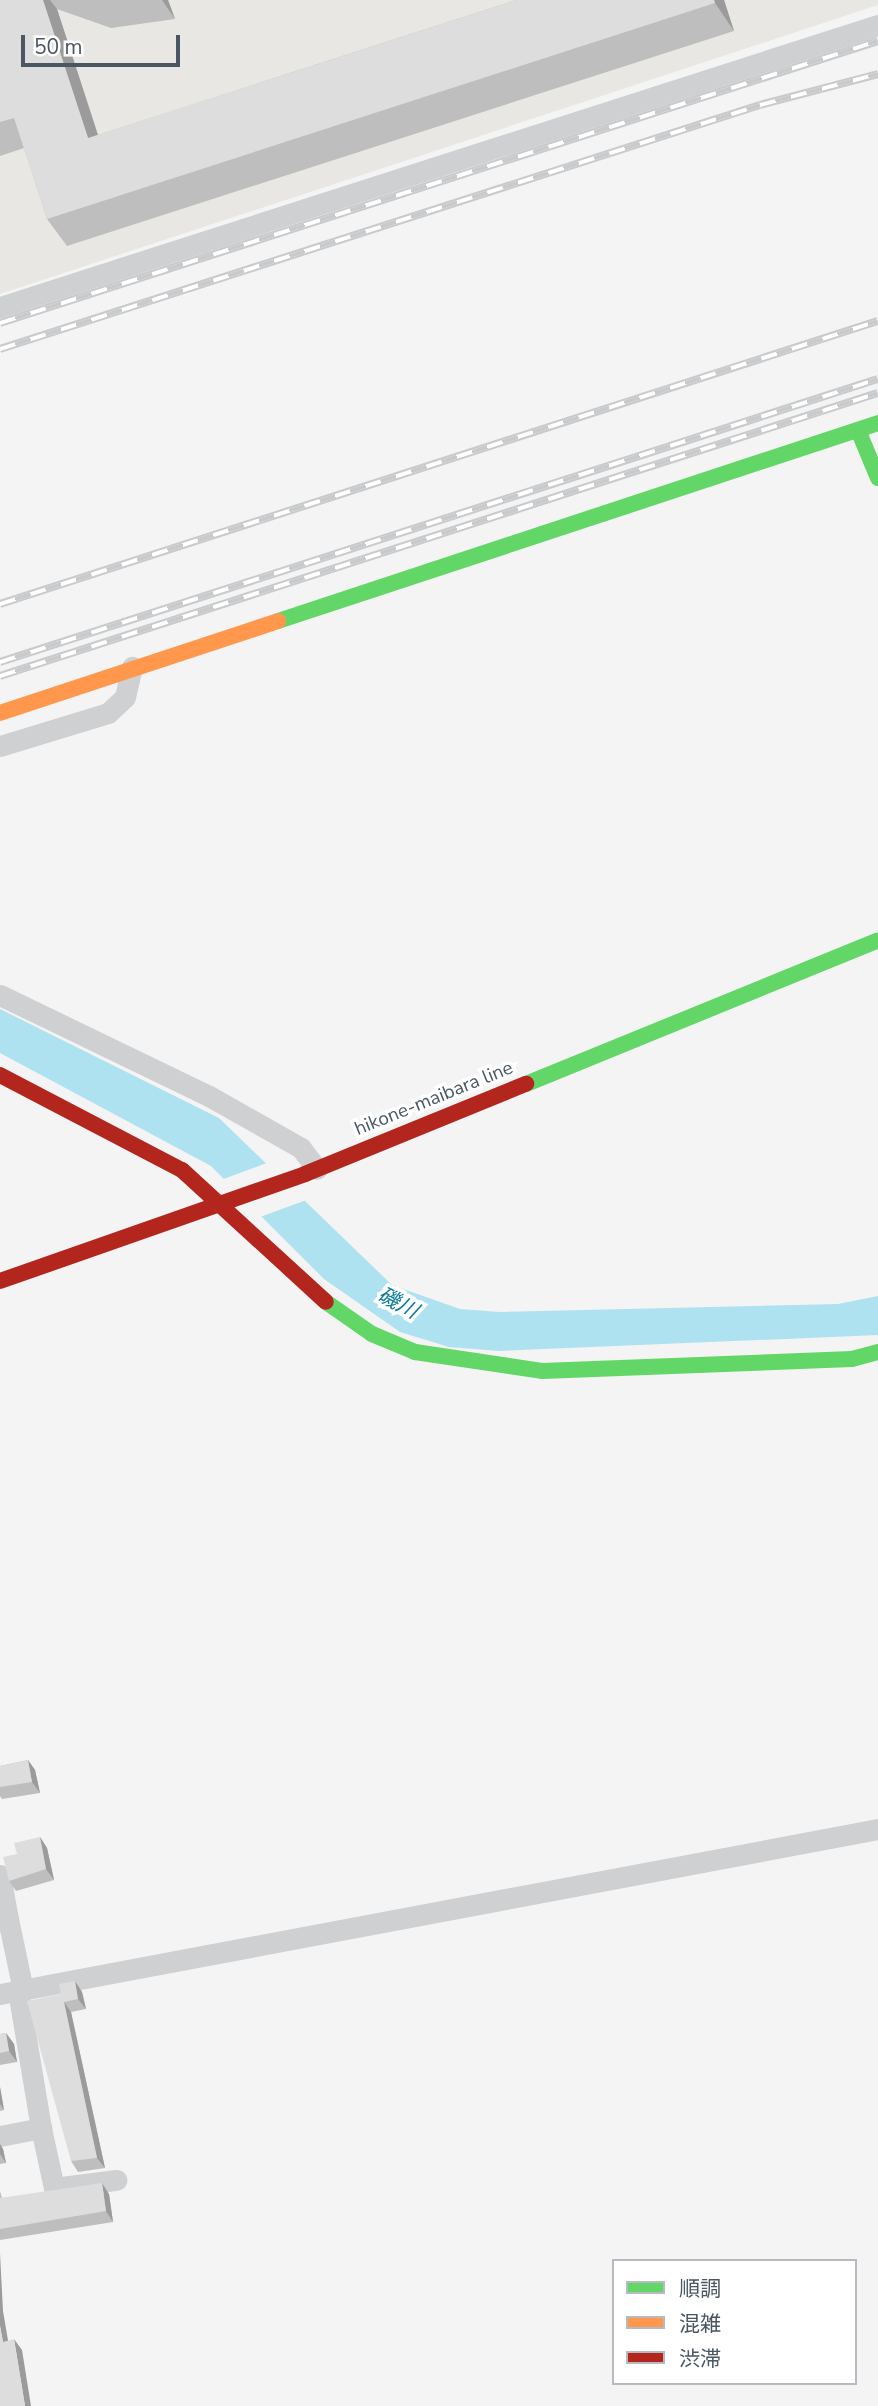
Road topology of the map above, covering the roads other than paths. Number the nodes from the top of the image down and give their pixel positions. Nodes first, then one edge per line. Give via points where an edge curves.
1 (878, 25) edge
2 (0, 307) edge
3 (878, 423) edge
4 (858, 430) junction
5 (878, 478) edge
6 (132, 667) junction
7 (0, 713) edge
8 (0, 746) edge
9 (878, 940) edge
10 (0, 995) edge
11 (0, 1075) edge
12 (311, 1172) junction
13 (226, 1204) junction
14 (0, 1280) edge
15 (878, 1352) edge
16 (878, 1829) edge
17 (0, 1875) edge
18 (4, 1920) edge
19 (14, 1992) edge
20 (41, 2128) junction
21 (0, 2136) edge
22 (116, 2180) dead end

1 - 2 street
3 - 4 street
4 - 5 street
4 - 6 street
6 - 7 street
6 - 8 street via 125,697 108,713
9 - 12 street, hikone-maibara line
10 - 12 street via 209,1096 301,1148
11 - 13 street via 182,1170
12 - 13 street, hikone-maibara line
13 - 14 street, hikone-maibara line
13 - 15 street via 300,1285 372,1334 415,1352 542,1371 852,1359
16 - 19 street
17 - 18 street
18 - 19 street
19 - 20 street
20 - 21 street
20 - 22 street via 54,2188

